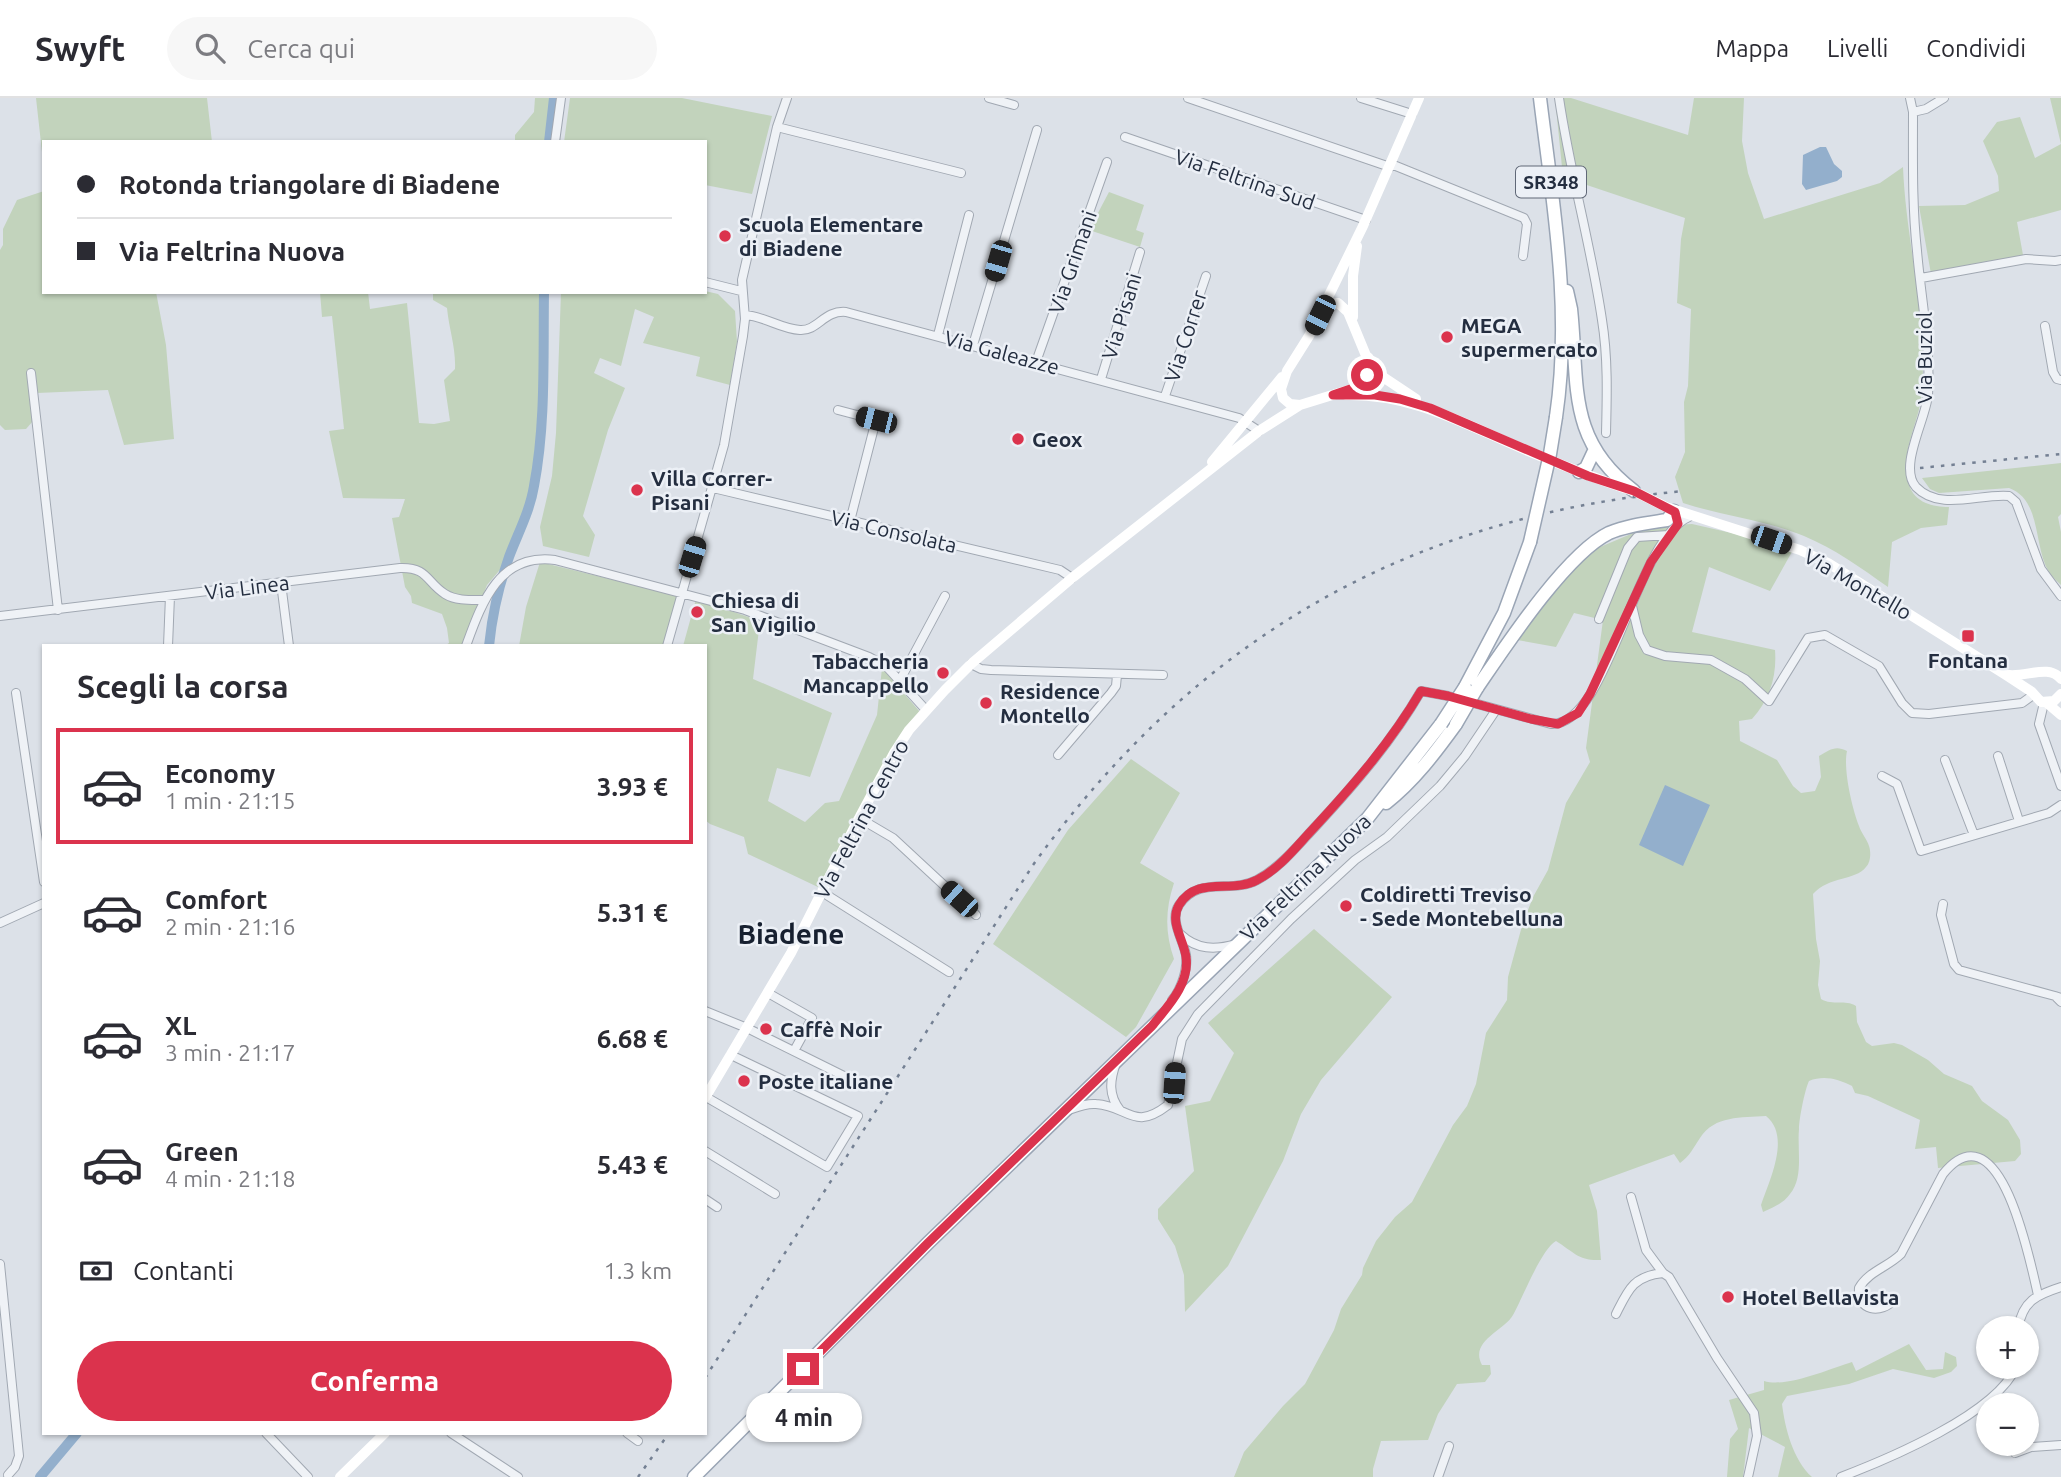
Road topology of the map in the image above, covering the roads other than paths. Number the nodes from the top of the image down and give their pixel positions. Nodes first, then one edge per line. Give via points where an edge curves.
1 (561, 98) edge
2 (787, 98) edge
3 (989, 98) edge
4 (1188, 98) edge
5 (1361, 98) edge
6 (1419, 98) edge
7 (1540, 98) edge
8 (1559, 98) edge
9 (1910, 98) edge
10 (1944, 98) edge
11 (1014, 104) dead end
12 (1913, 112) junction
13 (1412, 114) junction
14 (778, 127) junction
15 (1037, 130) dead end
16 (1125, 137) dead end
17 (555, 140) edge
18 (1107, 162) dead end
19 (1390, 165) junction
20 (961, 173) dead end
21 (969, 215) dead end
22 (1364, 223) junction
23 (1140, 252) dead end
24 (1523, 256) dead end
25 (2061, 260) edge
26 (1561, 267) junction
27 (1206, 276) dead end
28 (1921, 278) junction
29 (707, 282) edge
30 (741, 291) junction
31 (1322, 310) junction
32 (744, 315) junction
33 (1354, 325) junction
34 (2045, 326) dead end
35 (938, 335) junction
36 (974, 345) junction
37 (1364, 350) junction
38 (1036, 362) junction
39 (1287, 371) junction
40 (31, 373) dead end
41 (1101, 379) junction
42 (2061, 380) edge
43 (1333, 395) junction
44 (1165, 396) junction
45 (1300, 405) junction
46 (1430, 408) junction
47 (838, 411) dead end
48 (1247, 422) junction
49 (1258, 431) junction
50 (1606, 433) dead end
51 (1591, 443) junction
52 (1579, 472) junction
53 (1193, 482) junction
54 (713, 488) junction
55 (1636, 492) junction
56 (1673, 513) junction
57 (1693, 518) junction
58 (850, 521) junction
59 (1669, 535) junction
60 (1072, 578) junction
61 (281, 583) junction
62 (681, 592) junction
63 (170, 596) junction
64 (945, 596) dead end
65 (2061, 596) edge
66 (484, 600) junction
67 (1632, 606) junction
68 (58, 610) junction
69 (0, 616) edge
70 (1599, 619) dead end
71 (168, 644) edge
72 (289, 644) edge
73 (467, 644) edge
74 (668, 644) edge
75 (971, 664) junction
76 (2038, 673) junction
77 (2058, 673) edge
78 (1117, 675) junction
79 (2006, 675) junction
80 (1163, 676) dead end
81 (899, 682) junction
82 (1471, 688) junction
83 (16, 693) dead end
84 (2032, 694) junction
85 (2061, 694) edge
86 (2046, 703) junction
87 (926, 710) junction
88 (1496, 710) junction
89 (2061, 715) edge
90 (1058, 755) dead end
91 (1998, 756) dead end
92 (1945, 760) dead end
93 (1882, 776) dead end
94 (2061, 786) edge
95 (2061, 805) edge
96 (859, 818) junction
97 (1367, 819) junction
98 (2019, 821) junction
99 (1974, 835) junction
100 (42, 868) edge
101 (822, 892) junction
102 (42, 904) edge
103 (1943, 904) dead end
104 (976, 915) dead end
105 (0, 923) edge
106 (1178, 932) junction
107 (1237, 944) junction
108 (949, 972) dead end
109 (768, 993) junction
110 (2059, 999) edge
111 (707, 1012) edge
112 (1152, 1026) junction
113 (747, 1028) junction
114 (794, 1051) junction
115 (731, 1055) junction
116 (1116, 1060) junction
117 (844, 1076) dead end
118 (709, 1084) edge
119 (707, 1099) edge
120 (1063, 1112) junction
121 (1122, 1112) junction
122 (707, 1152) edge
123 (775, 1194) dead end
124 (1632, 1197) dead end
125 (707, 1200) edge
126 (717, 1207) dead end
127 (0, 1264) edge
128 (1663, 1272) junction
129 (2061, 1287) edge
130 (2038, 1294) junction
131 (1895, 1299) dead end
132 (1616, 1314) dead end
133 (2022, 1316) edge
134 (2009, 1379) edge
135 (268, 1435) edge
136 (383, 1435) edge
137 (454, 1435) edge
138 (630, 1435) edge
139 (638, 1441) dead end
140 (2061, 1445) edge
141 (1449, 1446) dead end
142 (2039, 1446) edge
143 (8, 1475) dead end
144 (308, 1477) edge
145 (341, 1477) edge
146 (518, 1477) edge
147 (694, 1477) edge
148 (1438, 1477) edge
149 (1748, 1477) edge
150 (1841, 1477) edge

1 - 17 street
2 - 14 street
3 - 11 street
4 - 19 street
5 - 13 street
6 - 13 main road
7 - 26 main road, Via Feltrina Nuova / SR348
8 - 50 street via 1602,320
9 - 12 street, Via Buziol
10 - 12 street via 1926,110
12 - 28 street, Via Buziol via 1914,217
13 - 19 main road
14 - 20 street
14 - 30 street
15 - 36 street
16 - 22 street, Via Feltrina Sud
18 - 38 street, Via Grimani
19 - 22 main road
19 - 24 street via 1524,218
21 - 35 street
22 - 31 main road
22 - 33 main road via 1354,266
23 - 41 street, Via Pisani
25 - 28 street via 2026,259
26 - 51 main road via 1571,309 1580,419
26 - 82 main road, Via Feltrina Nuova / SR348, bridge via 1562,376 1550,454 1530,542
27 - 44 street, Via Correr
28 - 65 street, Via Buziol via 1928,396 1912,453 1911,477 1915,486 1940,499 2009,496 2016,502 2041,569
29 - 30 street
30 - 32 street
31 - 33 main road via 1340,304
31 - 39 main road
32 - 35 street, Via Galeazze via 802,330 842,311
32 - 54 street
33 - 37 main road
34 - 42 street via 2053,372
35 - 36 street, Via Galeazze
36 - 38 street, Via Galeazze
37 - 43 main road via 1366,379
37 - 46 main road, Via Montello via 1383,377
38 - 41 street, Via Galeazze
39 - 45 main road via 1281,394 1286,401
39 - 48 main road
40 - 68 street
41 - 44 street, Via Galeazze
43 - 45 main road
43 - 46 main road, Via Montello via 1375,395
44 - 48 street, Via Galeazze
45 - 49 main road
46 - 52 main road, Via Montello
47 - 58 street via 876,420
48 - 49 street, Via Galeazze
48 - 53 main road, Via Feltrina Centro
49 - 53 main road, Via Feltrina Centro
51 - 52 main road via 1586,468
51 - 55 main road via 1620,481
52 - 55 main road, Via Montello
53 - 60 main road, Via Feltrina Centro
54 - 58 street, Via Consolata
54 - 62 street
55 - 56 main road, Via Montello, bridge
56 - 57 main road, Via Montello
56 - 57 street
56 - 59 street
56 - 82 main road via 1667,520 1607,534 1577,558
57 - 79 main road, Via Montello via 1828,563
58 - 60 street, Via Consolata via 1060,570
59 - 67 street
59 - 70 street via 1637,537 1628,548
60 - 75 main road, Via Feltrina Centro
61 - 63 street, Via Linea
61 - 66 street, Via Linea via 412,568 447,596
61 - 72 street
62 - 66 street via 555,560 528,561 508,572
62 - 74 street
62 - 81 street via 746,610 869,657 886,666
63 - 68 street, Via Linea
63 - 71 street
64 - 81 street
66 - 73 street
67 - 84 street via 1647,650 1711,660 1745,678 1769,701 1808,638 1825,635 1879,666 1912,713 2022,703
67 - 88 street via 1590,694 1569,720 1551,724
68 - 69 street, Via Linea
75 - 78 street via 981,669
75 - 87 main road, Via Feltrina Centro
76 - 77 main road
76 - 79 main road
76 - 84 main road via 2031,682
78 - 80 street
78 - 90 street via 1111,693
79 - 84 main road, Via Montello
81 - 87 street
82 - 97 main road, Via Feltrina Nuova / SR348, bridge
82 - 97 main road, bridge via 1456,724 1437,750 1402,791
83 - 100 street
84 - 86 main road, Via Montello
85 - 86 main road
86 - 89 main road
86 - 94 street via 2039,724
87 - 96 main road, Via Feltrina Centro via 894,753
88 - 106 street via 1421,691 1384,748 1292,853 1256,881 1195,890 1178,906
88 - 121 street via 1440,786 1291,919 1198,1014 1182,1038 1168,1105 1149,1117
91 - 98 street
92 - 99 street
93 - 99 street via 1897,784 1921,850
95 - 98 street
96 - 101 main road, Via Feltrina Centro
96 - 104 street via 892,838
97 - 107 main road, Via Feltrina Nuova / SR348
98 - 99 street
101 - 108 street
101 - 109 main road, Via Feltrina Centro
102 - 105 street
103 - 110 street via 1941,915 1959,970
106 - 107 street via 1201,946
106 - 112 street via 1185,971 1177,995
107 - 112 main road, Via Feltrina Nuova / SR348
109 - 113 main road, Via Feltrina Centro
109 - 114 street via 812,1018
111 - 113 street
112 - 116 main road, Via Feltrina Nuova / SR348
113 - 114 street
113 - 115 main road, Via Feltrina Centro
114 - 117 street
115 - 118 main road, Via Feltrina Centro
115 - 119 street, Via Feltrina Centro via 858,1116 827,1167
116 - 120 main road, Via Feltrina Nuova / SR348
116 - 121 street via 1111,1093
120 - 121 street via 1095,1104
120 - 147 main road, Via Feltrina Nuova / SR348
122 - 123 street
124 - 128 street via 1646,1250
125 - 126 street
127 - 143 street via 19,1456
128 - 132 street via 1635,1282
128 - 149 street via 1754,1413 1757,1436
129 - 130 street
130 - 131 street via 2015,1208 2004,1185 1990,1165 1972,1156 1955,1160 1943,1174 1901,1254 1868,1276 1859,1288 1861,1300 1869,1308 1876,1310
130 - 133 street
134 - 150 street via 1974,1411
135 - 144 street
136 - 145 main road
137 - 146 street
138 - 139 street
140 - 142 street
141 - 148 street

